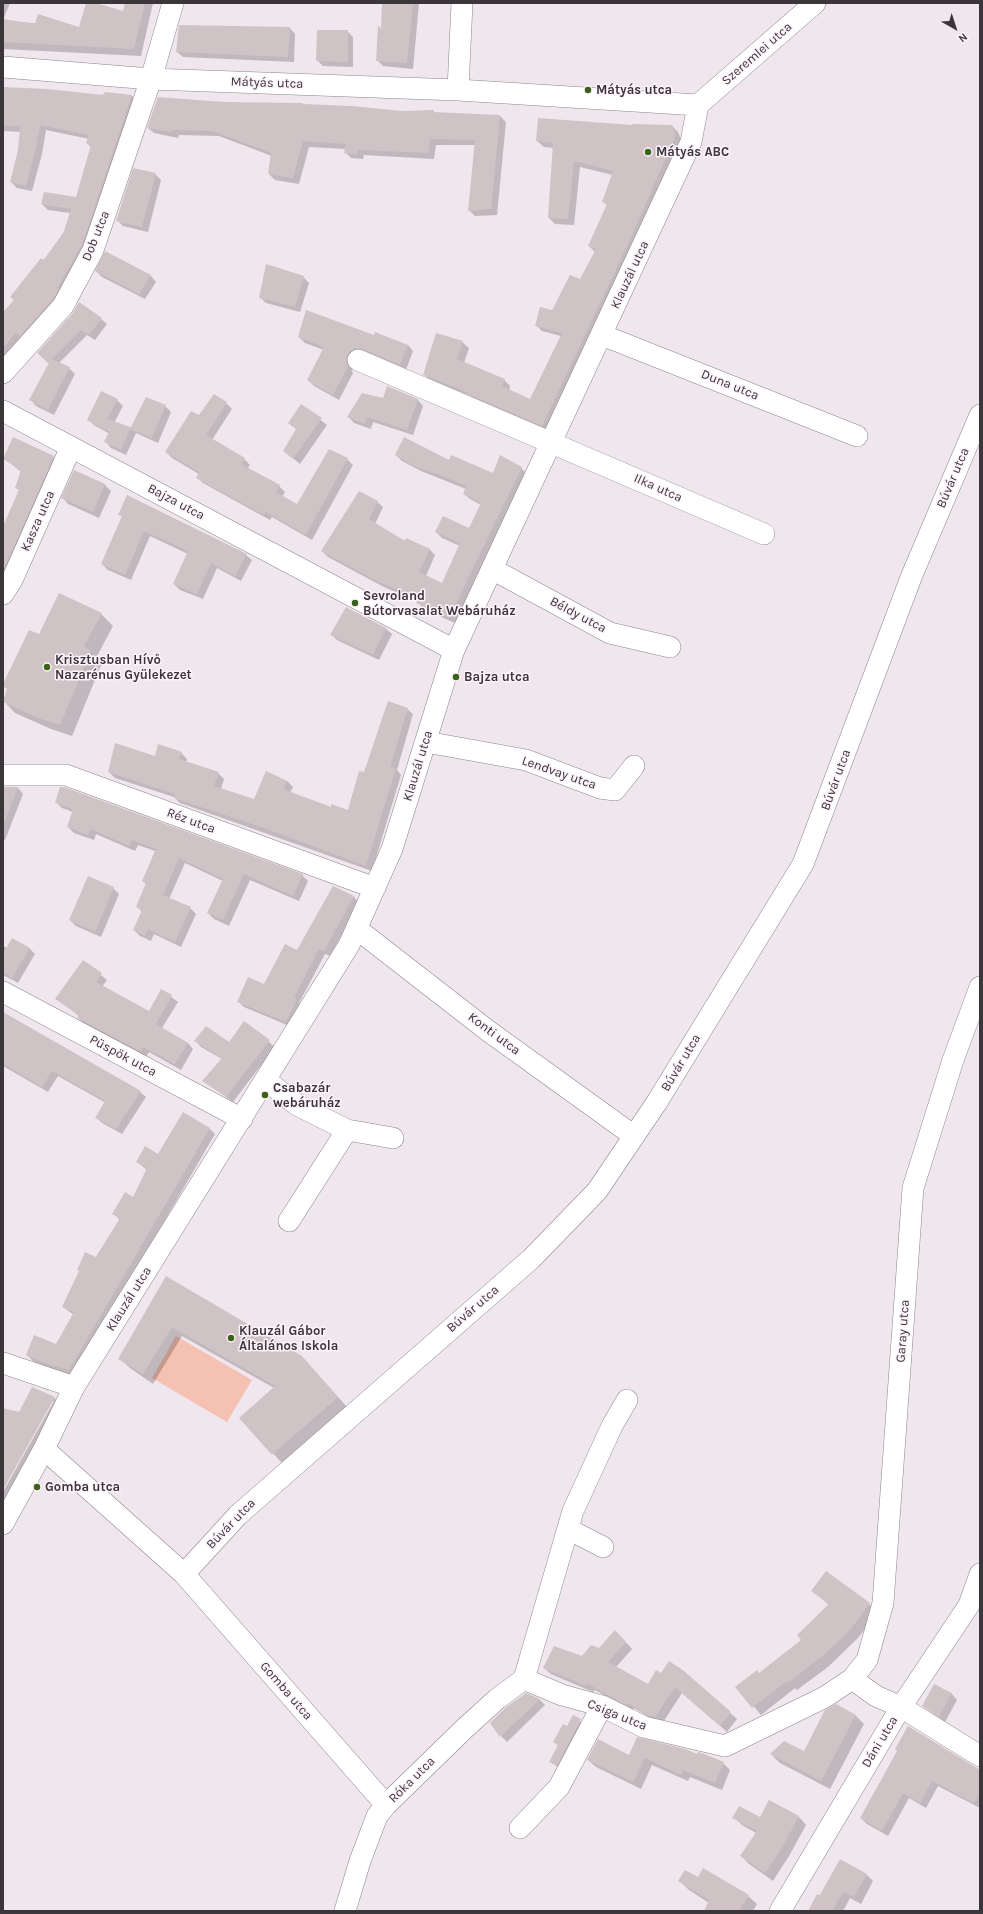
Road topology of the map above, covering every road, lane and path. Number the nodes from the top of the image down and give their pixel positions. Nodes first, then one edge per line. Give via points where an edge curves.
1 (173, 3) edge
2 (462, 3) edge
3 (815, 3) edge
4 (3, 67) edge
5 (151, 79) junction
6 (458, 90) junction
7 (698, 105) junction
8 (602, 334) junction
9 (358, 360) dead end
10 (3, 373) edge
11 (3, 411) edge
12 (980, 414) edge
13 (857, 436) dead end
14 (552, 442) junction
15 (71, 447) junction
16 (764, 534) dead end
17 (492, 569) junction
18 (3, 594) edge
19 (670, 647) dead end
20 (454, 650) junction
21 (426, 742) junction
22 (634, 766) dead end
23 (3, 775) edge
24 (375, 888) junction
25 (356, 929) junction
26 (980, 987) edge
27 (4, 994) edge
28 (266, 1080) junction
29 (242, 1119) junction
30 (347, 1130) junction
31 (634, 1136) junction
32 (393, 1138) dead end
33 (289, 1222) dead end
34 (3, 1363) edge
35 (74, 1387) junction
36 (627, 1400) dead end
37 (44, 1449) junction
38 (3, 1524) edge
39 (568, 1529) junction
40 (603, 1547) dead end
41 (184, 1574) junction
42 (980, 1574) edge
43 (524, 1679) junction
44 (852, 1679) junction
45 (602, 1706) junction
46 (901, 1707) junction
47 (980, 1756) edge
48 (386, 1805) junction
49 (520, 1828) dead end
50 (345, 1911) edge
51 (780, 1911) edge

1 - 5 street, Dob utca
2 - 6 street
3 - 7 street, Szeremlei utca
4 - 5 street, Mátyás utca
5 - 6 street, Mátyás utca
5 - 10 street, Dob utca via 93,250 62,306
6 - 7 street, Mátyás utca
7 - 8 street, Klauzál utca via 691,142
8 - 13 street, Duna utca
8 - 14 street, Klauzál utca
9 - 14 street
11 - 15 street, Bajza utca
12 - 31 street, Búvár utca via 912,574 803,864
14 - 16 street, Ilka utca
14 - 17 street, Klauzál utca
15 - 18 street, Kasza utca via 12,580
15 - 20 street, Bajza utca
17 - 19 street, Béldy utca via 610,633
17 - 20 street, Klauzál utca
20 - 21 street, Klauzál utca
21 - 22 street, Lendvay utca via 526,760 600,788 615,790
21 - 24 street, Klauzál utca via 392,849
23 - 24 street, Réz utca via 66,775
24 - 25 street, Klauzál utca
25 - 28 street, Klauzál utca via 349,945
25 - 31 street, Konti utca via 487,1030
26 - 44 street, Garay utca via 953,1060 913,1188 883,1603 867,1660
27 - 29 street, Püspök utca
28 - 29 street, Klauzál utca
28 - 30 street via 297,1105
29 - 35 street, Klauzál utca
30 - 32 street
30 - 33 street
31 - 41 street, Búvár utca via 597,1191 531,1259 238,1515
34 - 35 street
35 - 37 street, Klauzál utca
36 - 39 street via 612,1426 573,1511
37 - 38 street, Klauzál utca
37 - 41 street, Gomba utca
39 - 40 street
39 - 43 street
41 - 48 street, Gomba utca
42 - 46 street, Dáni utca via 969,1606
43 - 45 street, Csiga utca via 562,1695
43 - 48 street, Róka utca via 464,1729
44 - 45 street, Csiga utca via 824,1697 725,1746 644,1727
44 - 46 street via 876,1696
45 - 49 street via 559,1787
46 - 47 street
46 - 51 street, Dáni utca
48 - 50 street, Róka utca via 377,1816

